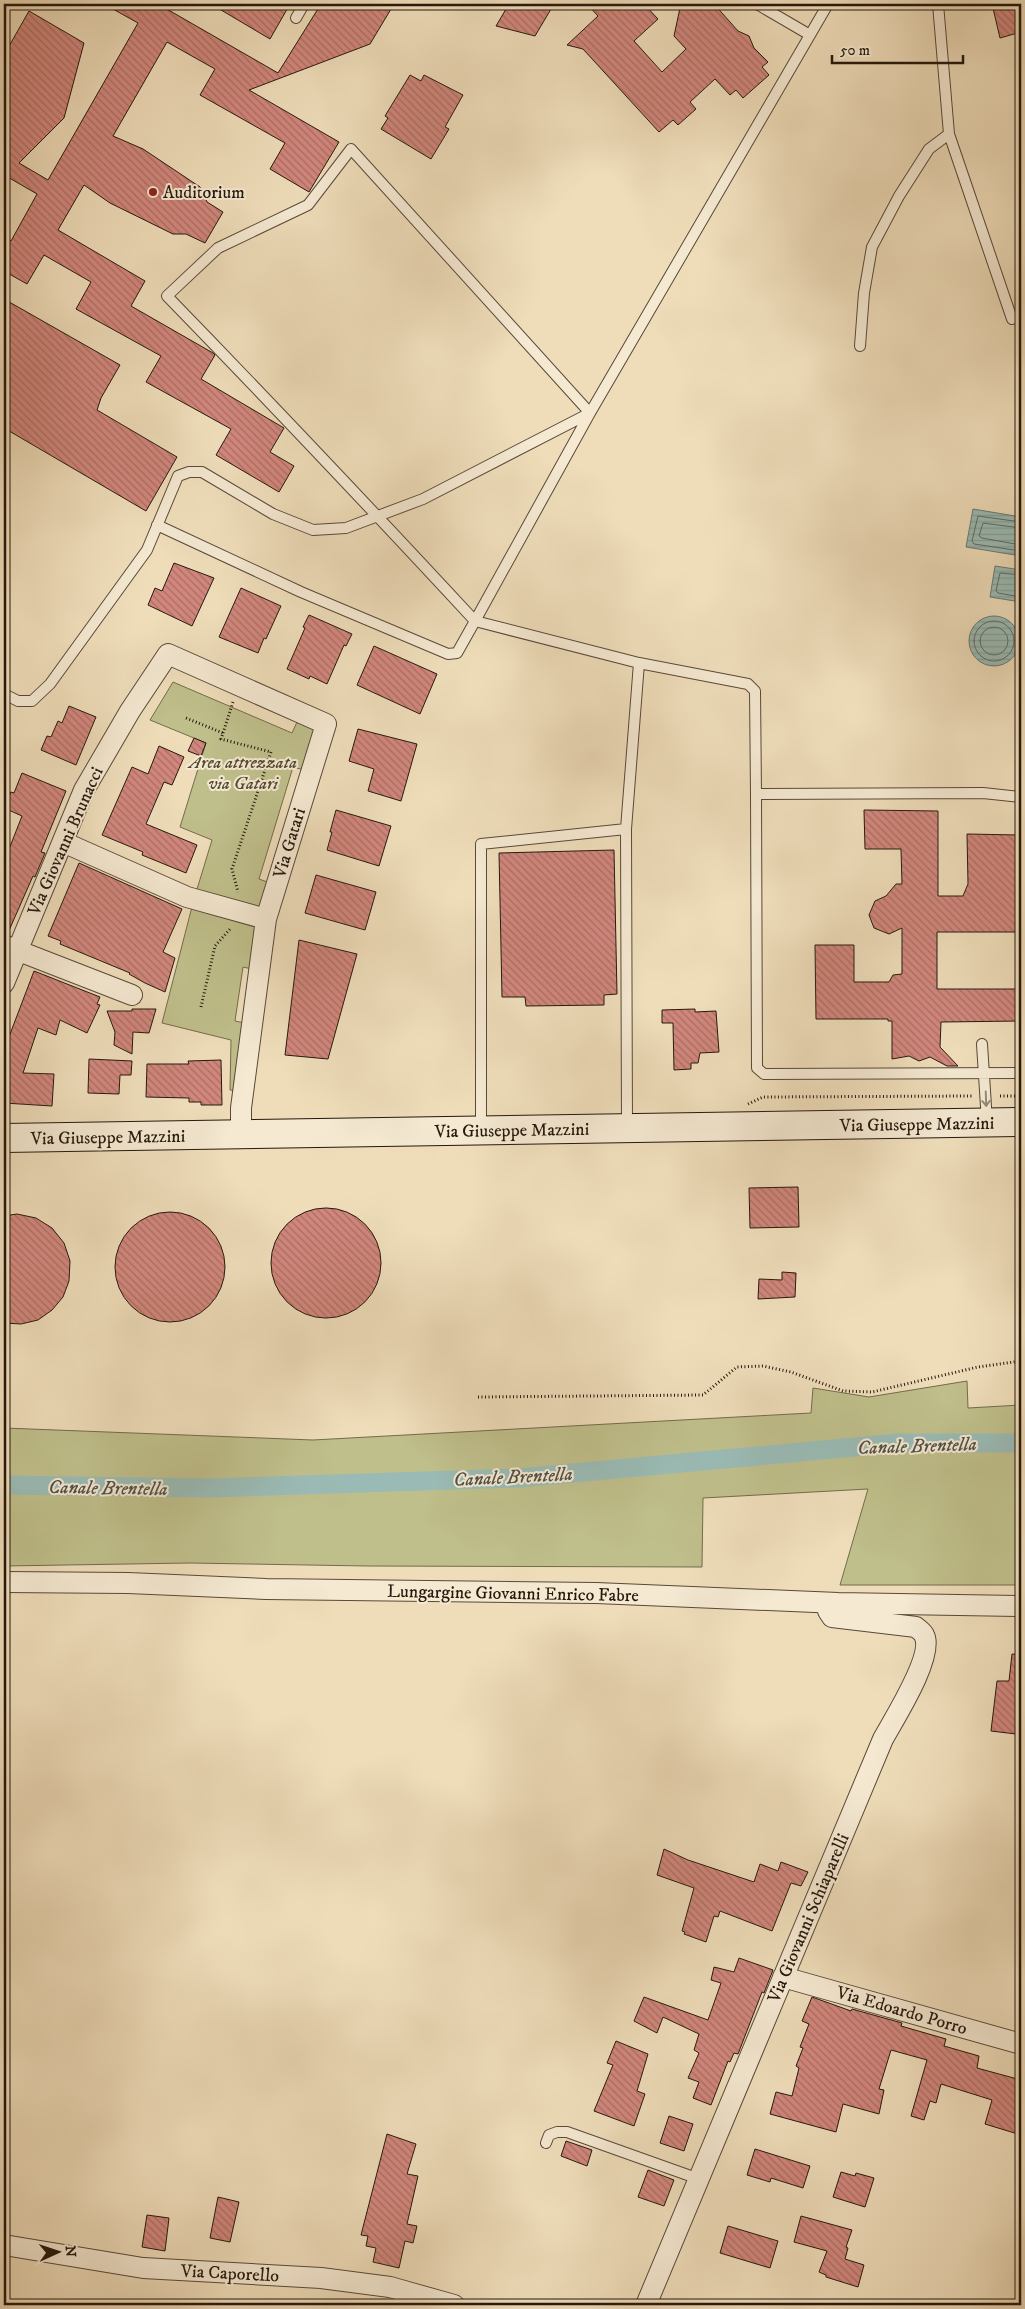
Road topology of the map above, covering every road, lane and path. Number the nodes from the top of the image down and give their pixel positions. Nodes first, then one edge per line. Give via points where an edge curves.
1 (304, 4) edge
2 (756, 4) edge
3 (828, 4) edge
4 (938, 4) edge
5 (296, 18) dead end
6 (810, 35) junction
7 (949, 134) junction
8 (1012, 319) dead end
9 (860, 346) dead end
10 (590, 413) junction
11 (378, 516) junction
12 (157, 524) junction
13 (475, 621) junction
14 (168, 654) joint
15 (639, 663) junction
16 (239, 686) junction
17 (4, 694) edge
18 (186, 718) dead end
19 (223, 733) junction
20 (756, 794) junction
21 (1021, 797) edge
22 (626, 829) junction
23 (62, 842) junction
24 (254, 916) junction
25 (10, 948) edge
26 (4, 983) edge
27 (132, 996) dead end
28 (201, 1007) dead end
29 (982, 1044) dead end
30 (1021, 1073) edge
31 (985, 1074) junction
32 (977, 1096) dead end
33 (1000, 1096) dead end
34 (1021, 1096) edge
35 (740, 1107) dead end
36 (1021, 1122) edge
37 (987, 1124) junction
38 (627, 1128) junction
39 (481, 1130) junction
40 (242, 1134) junction
41 (4, 1138) edge
42 (1021, 1361) edge
43 (478, 1397) dead end
44 (4, 1582) edge
45 (827, 1602) junction
46 (1021, 1606) edge
47 (783, 1977) junction
48 (1021, 2044) edge
49 (546, 2143) dead end
50 (699, 2179) junction
51 (4, 2245) edge
52 (454, 2305) edge
53 (646, 2305) edge

1 - 5 lane
2 - 6 lane
3 - 6 lane
4 - 7 lane
6 - 10 lane
7 - 8 lane
7 - 9 lane via 929,149 872,247
10 - 11 lane via 423,499
10 - 11 lane via 351,149 308,205 218,248 167,296
10 - 13 lane
11 - 12 lane via 346,528 313,530 273,514 202,472 189,472 178,476
11 - 13 lane
12 - 13 lane via 301,592 448,654 457,653
12 - 17 lane via 147,550 50,684 32,700 18,701
13 - 15 lane
14 - 16 street, Via Gatari
14 - 23 street, Via Giovanni Brunacci via 84,790
15 - 20 lane via 748,684 755,692
15 - 22 lane
16 - 19 path
16 - 24 street, Via Gatari via 326,724
18 - 19 path
19 - 24 path via 221,739 271,752 232,869
20 - 21 lane via 983,793
20 - 31 lane via 756,1068 764,1074
22 - 38 lane
22 - 39 lane via 481,844
23 - 24 street via 187,897
23 - 25 street, Via Giovanni Brunacci
24 - 28 path via 215,946
24 - 40 street, Via Gatari
25 - 26 street, Via Giovanni Brunacci
25 - 27 street
29 - 31 lane
30 - 31 lane
31 -> 37 lane
32 - 35 path via 763,1097
33 - 34 path
36 - 37 main road, Via Giuseppe Mazzini
37 - 38 main road, Via Giuseppe Mazzini
38 - 39 main road, Via Giuseppe Mazzini
39 - 40 main road, Via Giuseppe Mazzini
40 - 41 main road, Via Giuseppe Mazzini
42 - 43 path via 978,1367 872,1392 842,1391 791,1372 763,1366 737,1367 703,1395
44 - 45 street, Lungargine Giovanni Enrico Fabre via 596,1593
45 - 46 street, Lungargine Giovanni Enrico Fabre
45 - 47 street, Via Giovanni Schiaparelli via 832,1617 916,1627 924,1634 926,1642 923,1665 883,1739
47 - 48 street, Via Edoardo Porro
47 - 50 street, Via Giovanni Schiaparelli
49 - 50 lane via 549,2135 567,2132
50 - 53 street, Via Giovanni Schiaparelli
51 - 52 street, Via Caporello via 143,2268 321,2278 390,2287

